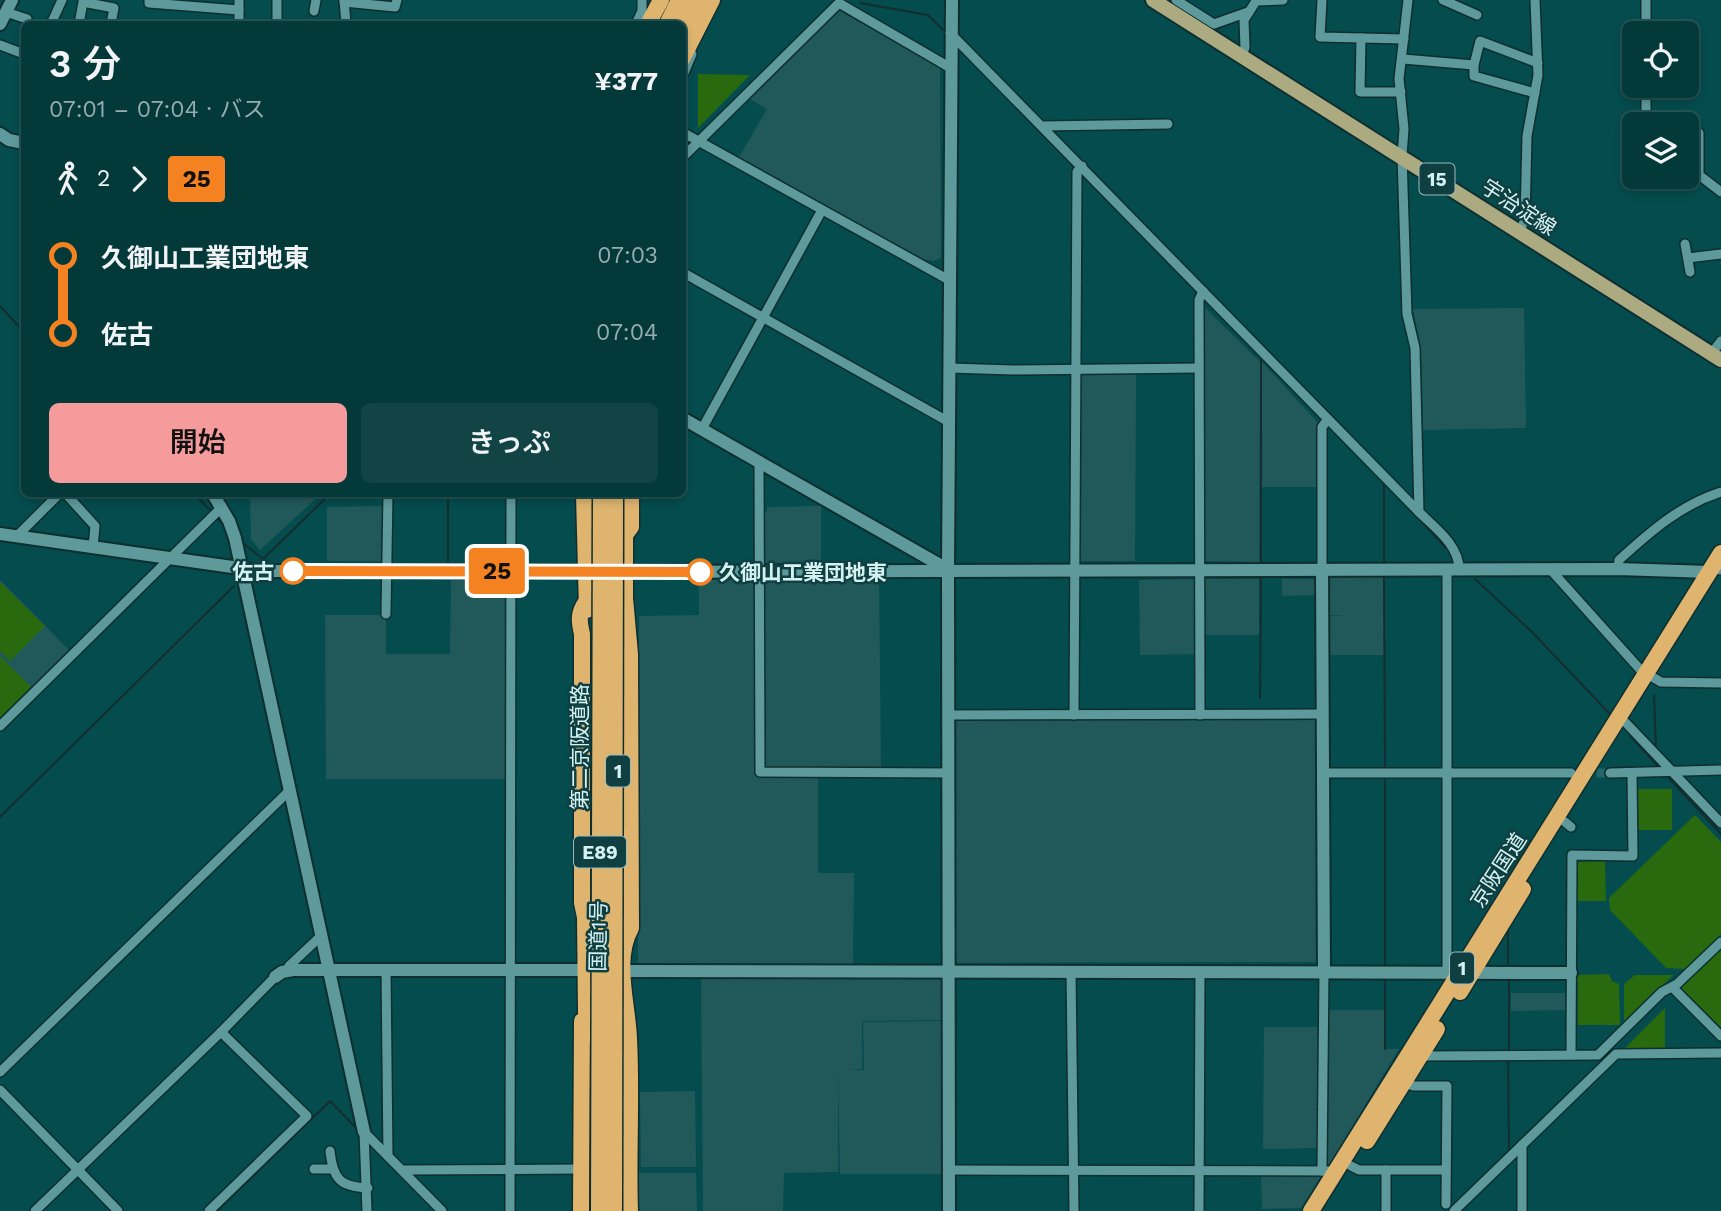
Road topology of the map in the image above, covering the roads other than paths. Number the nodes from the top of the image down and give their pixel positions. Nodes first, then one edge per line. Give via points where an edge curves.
1 (12, 0) edge
2 (62, 0) edge
3 (149, 0) edge
4 (277, 0) edge
5 (316, 0) edge
6 (397, 0) edge
7 (642, 0) edge
8 (661, 0) edge
9 (677, 0) edge
10 (695, 0) edge
11 (702, 0) edge
12 (712, 0) edge
13 (720, 0) edge
14 (951, 0) edge
15 (1153, 0) edge
16 (1195, 0) edge
17 (1283, 0) edge
18 (1322, 0) edge
19 (1408, 0) edge
20 (1443, 0) edge
21 (1535, 0) edge
22 (1646, 0) edge
23 (344, 1) edge
24 (1172, 4) edge
25 (239, 5) edge
26 (1186, 6) junction
27 (314, 11) dead end
28 (1248, 12) junction
29 (1477, 15) dead end
30 (3, 18) edge
31 (27, 19) dead end
32 (52, 21) edge
33 (80, 21) edge
34 (112, 21) edge
35 (277, 21) edge
36 (345, 21) edge
37 (637, 21) edge
38 (650, 21) edge
39 (666, 21) edge
40 (684, 21) edge
41 (1646, 21) edge
42 (950, 33) junction
43 (686, 34) edge
44 (1361, 38) junction
45 (1404, 39) junction
46 (0, 45) edge
47 (21, 53) edge
48 (1242, 57) junction
49 (686, 59) edge
50 (1403, 59) junction
51 (686, 61) edge
52 (1538, 63) junction
53 (1474, 65) junction
54 (949, 67) junction
55 (1401, 92) junction
56 (1535, 93) junction
57 (1168, 124) dead end
58 (1043, 126) junction
59 (0, 134) edge
60 (686, 134) edge
61 (699, 141) junction
62 (21, 143) edge
63 (686, 154) edge
64 (1402, 156) junction
65 (1082, 166) junction
66 (1699, 175) edge
67 (1721, 192) edge
68 (822, 210) junction
69 (1519, 232) junction
70 (1685, 244) dead end
71 (1721, 254) edge
72 (1688, 258) junction
73 (1690, 272) dead end
74 (686, 274) edge
75 (949, 280) junction
76 (1203, 291) junction
77 (763, 318) junction
78 (1721, 341) edge
79 (1716, 357) edge
80 (949, 368) junction
81 (1076, 368) junction
82 (1199, 368) junction
83 (1328, 419) junction
84 (686, 420) edge
85 (949, 422) junction
86 (702, 429) junction
87 (759, 462) junction
88 (1721, 492) edge
89 (56, 497) edge
90 (68, 497) edge
91 (215, 497) edge
92 (387, 497) edge
93 (511, 497) edge
94 (594, 497) edge
95 (594, 497) edge
96 (594, 497) edge
97 (622, 497) edge
98 (622, 497) edge
99 (622, 497) edge
100 (221, 508) junction
101 (1419, 512) junction
102 (0, 534) edge
103 (17, 536) junction
104 (93, 547) junction
105 (1721, 553) edge
106 (172, 558) junction
107 (241, 568) junction
108 (948, 569) junction
109 (1074, 569) junction
110 (1200, 569) junction
111 (1322, 569) junction
112 (1453, 569) junction
113 (1550, 569) junction
114 (1618, 569) junction
115 (387, 570) junction
116 (1682, 570) junction
117 (1718, 570) edge
118 (510, 571) junction
119 (591, 571) junction
120 (621, 572) junction
121 (758, 572) junction
122 (1696, 592) junction
123 (586, 602) junction
124 (386, 614) dead end
125 (628, 623) junction
126 (617, 641) junction
127 (596, 650) junction
128 (1649, 676) junction
129 (1721, 683) edge
130 (1323, 714) junction
131 (949, 715) junction
132 (1074, 715) junction
133 (1200, 715) junction
134 (1620, 724) junction
135 (0, 726) edge
136 (1721, 770) edge
137 (1669, 771) junction
138 (949, 773) junction
139 (1323, 773) junction
140 (1447, 773) junction
141 (1571, 773) tunnel mouth
142 (1610, 773) tunnel mouth
143 (1632, 773) junction
144 (290, 790) junction
145 (1721, 822) edge
146 (596, 902) junction
147 (620, 916) junction
148 (584, 917) junction
149 (322, 935) junction
150 (624, 941) junction
151 (1721, 942) edge
152 (289, 967) dead end
153 (330, 970) junction
154 (386, 970) junction
155 (591, 970) junction
156 (509, 971) junction
157 (621, 971) junction
158 (948, 971) junction
159 (1071, 971) junction
160 (1200, 971) junction
161 (1324, 972) junction
162 (1460, 972) junction
163 (1571, 973) junction
164 (275, 977) joint
165 (1672, 987) junction
166 (586, 1012) junction
167 (627, 1017) junction
168 (221, 1032) junction
169 (1721, 1036) edge
170 (596, 1037) junction
171 (619, 1044) junction
172 (1721, 1053) edge
173 (1571, 1054) junction
174 (1420, 1056) junction
175 (0, 1072) edge
176 (1405, 1082) junction
177 (0, 1090) edge
178 (364, 1132) junction
179 (1522, 1145) junction
180 (330, 1151) dead end
181 (388, 1156) junction
182 (1351, 1166) junction
183 (314, 1169) dead end
184 (582, 1169) junction
185 (78, 1170) junction
186 (333, 1170) junction
187 (402, 1170) junction
188 (510, 1170) junction
189 (949, 1170) junction
190 (1074, 1170) junction
191 (1199, 1170) junction
192 (1386, 1170) junction
193 (1446, 1170) junction
194 (1328, 1171) junction
195 (368, 1188) junction
196 (1450, 1208) edge
197 (620, 1210) edge
198 (35, 1211) edge
199 (118, 1211) edge
200 (209, 1211) edge
201 (367, 1211) edge
202 (442, 1211) edge
203 (510, 1211) edge
204 (582, 1211) edge
205 (597, 1211) edge
206 (949, 1211) edge
207 (1074, 1211) edge
208 (1199, 1211) edge
209 (1311, 1211) edge
210 (1322, 1211) edge
211 (1386, 1211) edge
212 (1522, 1211) edge

1 - 30 street
2 - 32 street
3 - 25 street
4 - 35 street
5 - 27 street
6 - 23 street via 395,7
7 - 37 street
8 - 38 highway
9 - 39 highway
10 - 40 highway
11 - 43 highway
12 - 49 highway
13 - 51 street
14 - 42 street
15 - 24 main road, 宇治淀線 / 15
16 - 26 street
17 - 28 street via 1256,1
18 - 44 street via 1320,37
19 - 45 street
20 - 29 street
21 - 52 street
22 - 41 street
23 - 36 street
24 - 26 street
24 - 48 main road, 宇治淀線 / 15
26 - 28 street via 1214,24
28 - 48 street
30 - 31 street
33 - 34 street via 83,2 114,8
42 - 54 street
42 - 58 street
44 - 45 street
44 - 55 street via 1360,92
45 - 50 street
46 - 47 street
48 - 64 main road, 宇治淀線 / 15
50 - 53 street
50 - 55 street
52 - 53 street via 1480,41
52 - 56 street
53 - 56 street via 1474,76
54 - 61 street via 839,3
54 - 75 street
55 - 64 street
56 - 69 street via 1527,136 1525,220
57 - 58 street
58 - 65 street
59 - 62 street
60 - 61 street
61 - 63 street
61 - 68 street
64 - 69 main road, 宇治淀線 / 15
64 - 101 street via 1407,314 1415,348
65 - 76 street
65 - 81 street via 1077,172
66 - 67 street
68 - 75 street
68 - 77 street
69 - 79 main road, 宇治淀線 / 15
70 - 72 street
71 - 72 street
72 - 73 street
74 - 77 street
75 - 80 street
76 - 82 street via 1199,300
76 - 83 street
77 - 85 street
77 - 86 street
78 - 79 street
80 - 81 street
80 - 85 street
81 - 82 street
81 - 109 street
82 - 110 street
83 - 101 street
83 - 111 street via 1322,426
84 - 86 street
85 - 108 street
86 - 87 street
87 - 108 street
87 - 121 street
88 - 114 street via 1699,499 1660,524 1619,560
89 - 103 street
90 - 104 street via 95,526
91 - 100 street
92 - 115 street
93 - 118 street
94 - 119 highway via 584,519
95 - 119 highway, 国道1号 / 1
96 - 205 highway, 第二京阪道路 / E89, bridge
97 - 120 highway
98 - 120 highway, 国道1号 / 1
99 - 197 highway, 第二京阪道路 / E89, bridge
100 - 106 street
100 - 107 street via 232,528
101 - 112 street via 1452,546 1459,559
102 - 103 street
103 - 104 street
104 - 106 street
105 - 117 highway, 京阪国道 / 1
106 - 107 street
106 - 135 street
107 - 115 street
107 - 144 street
108 - 109 street
108 - 121 street
108 - 131 street
109 - 110 street
109 - 132 street
110 - 111 street
110 - 133 street
111 - 112 street
111 - 130 street
112 - 113 street
112 - 140 street
113 - 114 street
113 - 128 street
114 - 116 street
115 - 118 street
115 - 124 street
116 - 117 street
116 - 122 street via 1696,583
117 - 122 highway, 京阪国道 / 1
117 - 128 highway, 京阪国道 / 1
118 - 119 street
118 - 156 street
119 - 120 street
119 - 123 highway
119 - 127 highway, 国道1号 / 1
120 - 121 street
120 - 125 highway
120 - 126 highway, 国道1号 / 1
121 - 138 street via 760,772
122 - 128 highway, 京阪国道 / 1
123 - 127 highway
123 - 148 highway via 579,622
125 - 126 highway
125 - 150 highway via 631,928
126 - 147 highway, 国道1号 / 1
127 - 146 highway, 国道1号 / 1
128 - 129 street via 1661,682
128 - 134 highway, 京阪国道 / 1
130 - 133 street
130 - 139 street
131 - 132 street
131 - 138 street
132 - 133 street
134 - 137 street
134 - 162 highway, 京阪国道 / 1
134 - 162 highway, 京阪国道 / 1 via 1568,825
136 - 137 street
137 - 143 street
137 - 145 street
138 - 158 street
139 - 140 street
139 - 161 street
140 - 141 street
140 - 162 street
142 - 143 street
143 - 163 street via 1633,856 1572,855
144 - 149 street
144 - 175 street
146 - 148 highway
146 - 155 highway, 国道1号 / 1
147 - 150 highway
147 - 157 highway, 国道1号 / 1
148 - 155 highway
149 - 152 street
149 - 153 street
150 - 157 highway
151 - 165 street
153 - 154 street
153 - 164 street via 293,970
153 - 178 street
154 - 156 street
154 - 181 street
155 - 156 street
155 - 157 street
155 - 166 highway
155 - 170 highway, 国道1号 / 1
156 - 188 street
157 - 158 street
157 - 167 highway
157 - 171 highway, 国道1号 / 1
158 - 159 street
158 - 189 street
159 - 160 street
159 - 190 street
160 - 161 street
160 - 191 street
161 - 162 street
161 - 194 street
162 - 163 street
162 - 174 highway, 京阪国道 / 1
162 - 194 highway, 京阪国道 / 1
163 - 173 street
164 - 168 street
165 - 169 street
165 - 173 street via 1598,1055
166 - 170 highway via 589,1032
166 - 184 highway via 582,1022
167 - 171 highway
167 - 197 highway
168 - 185 street
168 - 200 street via 307,1116
170 - 205 highway, 国道1号 / 1
171 - 197 highway, 国道1号 / 1
172 - 179 street via 1616,1054
173 - 174 street
174 - 176 highway, 京阪国道 / 1
176 - 182 highway, 京阪国道 / 1
176 - 193 street via 1447,1086
177 - 185 street
178 - 181 street
178 - 195 street
179 - 196 street
179 - 212 street
180 - 186 street
181 - 187 street
182 - 192 street
182 - 210 highway, 京阪国道 / 1
183 - 186 street
184 - 188 street
184 - 204 highway
185 - 198 street
185 - 199 street
186 - 195 street via 339,1181 350,1187
187 - 188 street
187 - 202 street
188 - 203 street
189 - 190 street
189 - 206 street
190 - 191 street
190 - 207 street
191 - 194 street
191 - 208 street
192 - 193 street
192 - 211 street
193 - 196 street
194 - 209 highway, 京阪国道 / 1
195 - 201 street

